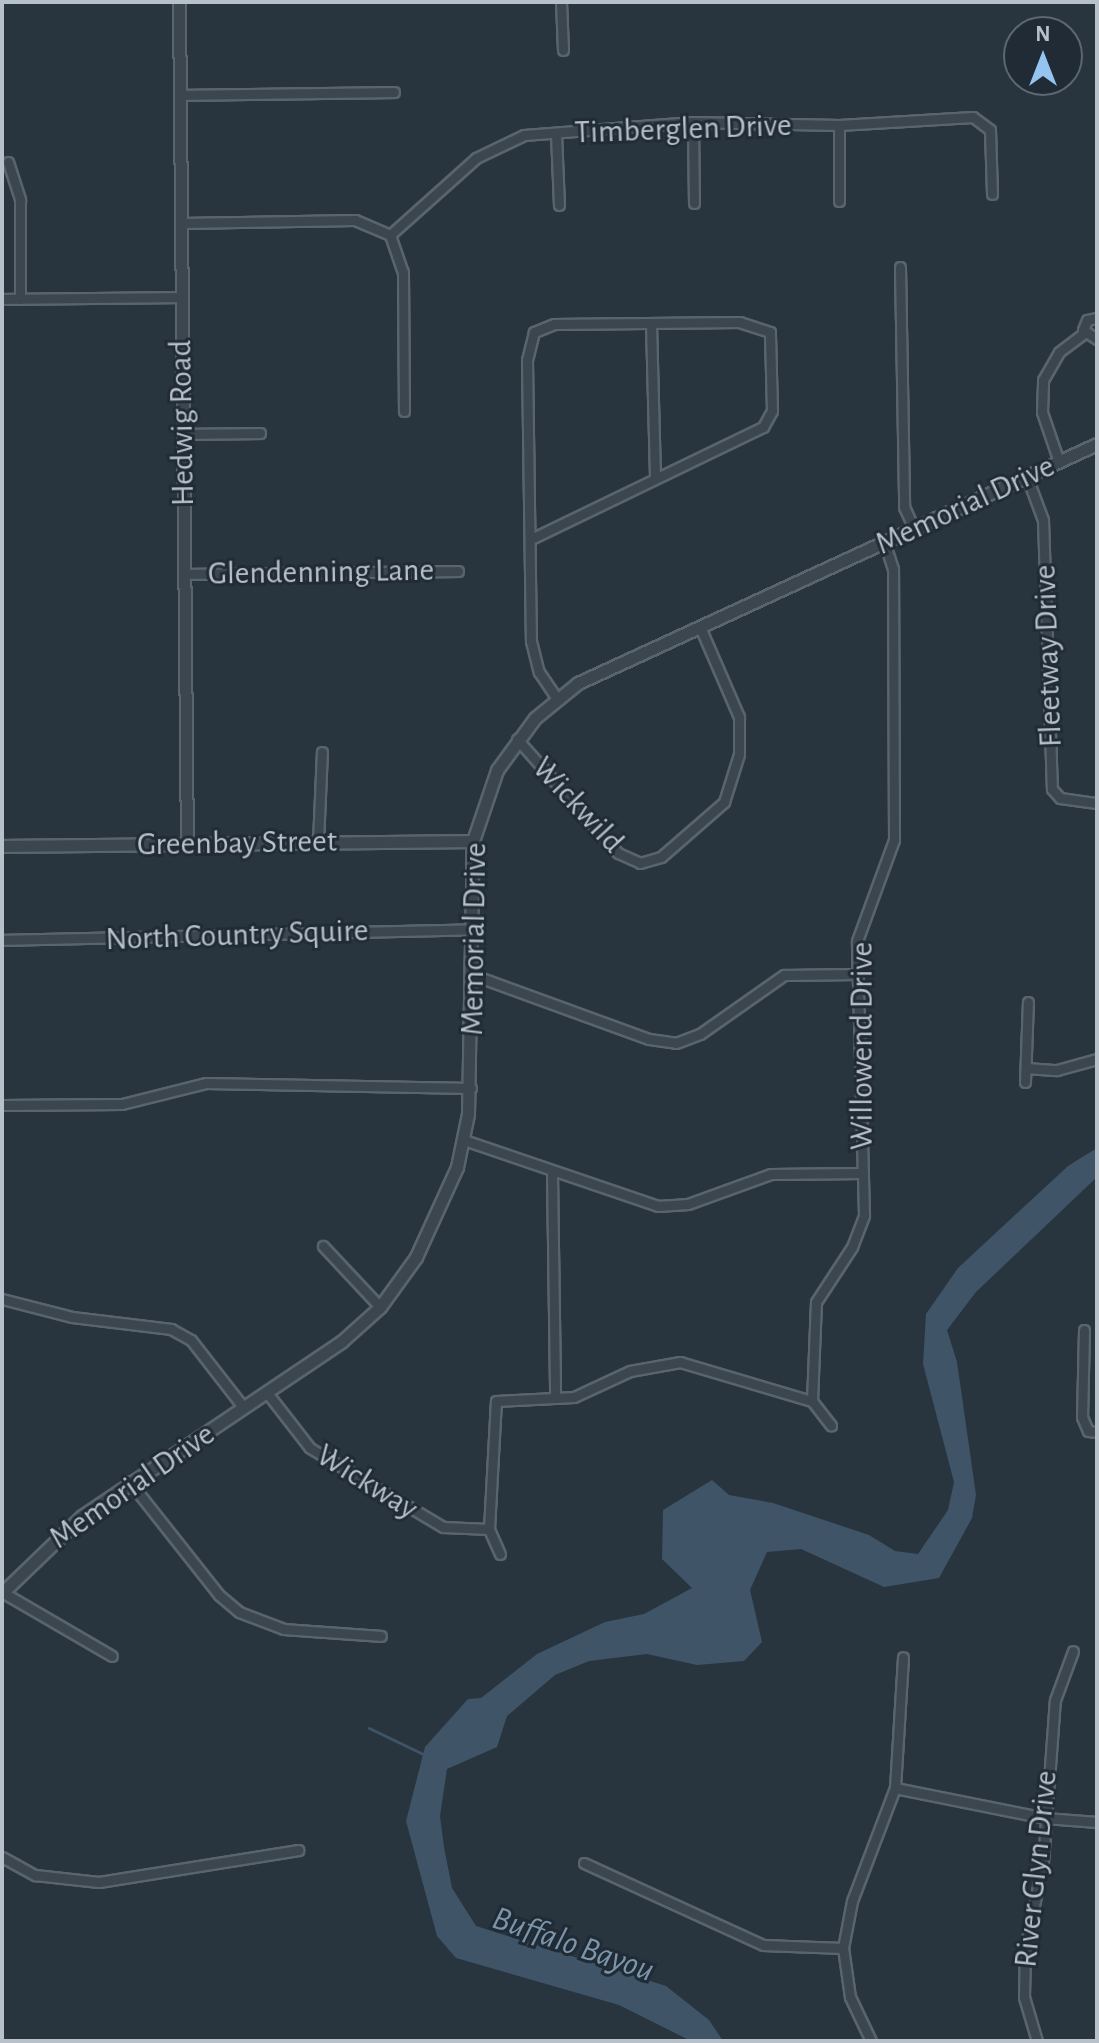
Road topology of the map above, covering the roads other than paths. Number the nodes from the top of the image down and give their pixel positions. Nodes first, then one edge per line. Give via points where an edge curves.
1 (179, 2) edge
2 (561, 2) edge
3 (563, 50) dead end
4 (394, 92) dead end
5 (179, 95) junction
6 (693, 122) junction
7 (839, 125) junction
8 (556, 134) junction
9 (8, 162) dead end
10 (992, 194) dead end
11 (839, 201) dead end
12 (694, 203) dead end
13 (559, 205) dead end
14 (182, 223) junction
15 (390, 235) junction
16 (900, 267) dead end
17 (181, 297) junction
18 (2, 299) edge
19 (20, 299) junction
20 (1097, 318) edge
21 (651, 324) junction
22 (1084, 333) junction
23 (1097, 339) edge
24 (404, 411) dead end
25 (260, 433) dead end
26 (182, 434) junction
27 (1097, 444) edge
28 (1059, 462) junction
29 (1027, 477) junction
30 (655, 478) junction
31 (914, 528) junction
32 (531, 539) junction
33 (884, 542) junction
34 (458, 571) dead end
35 (184, 574) junction
36 (700, 627) junction
37 (556, 697) junction
38 (517, 739) junction
39 (322, 752) dead end
40 (1097, 803) edge
41 (473, 841) junction
42 (318, 842) junction
43 (187, 844) junction
44 (2, 846) edge
45 (472, 929) junction
46 (2, 940) edge
47 (857, 974) junction
48 (473, 975) junction
49 (1028, 1002) dead end
50 (1097, 1059) edge
51 (1026, 1068) junction
52 (1025, 1082) dead end
53 (471, 1088) junction
54 (2, 1105) edge
55 (464, 1140) junction
56 (552, 1173) junction
57 (863, 1173) junction
58 (323, 1246) dead end
59 (2, 1299) edge
60 (380, 1307) junction
61 (1084, 1330) dead end
62 (268, 1394) junction
63 (555, 1398) junction
64 (812, 1401) junction
65 (244, 1408) junction
66 (831, 1425) dead end
67 (1097, 1432) edge
68 (129, 1481) junction
69 (489, 1529) junction
70 (500, 1554) dead end
71 (2, 1592) edge
72 (381, 1636) dead end
73 (1073, 1651) dead end
74 (112, 1656) dead end
75 (903, 1657) dead end
76 (895, 1788) junction
77 (1045, 1818) junction
78 (1097, 1822) edge
79 (298, 1850) dead end
80 (2, 1857) edge
81 (584, 1863) dead end
82 (843, 1948) junction
83 (871, 2041) edge
84 (1037, 2041) edge

1 - 5 street, Hedwig Road
2 - 3 street
4 - 5 street
5 - 14 street, Hedwig Road
6 - 7 street, Timberglen Drive
6 - 8 street, Timberglen Drive
6 - 12 street
7 - 10 street, Timberglen Drive via 984,121
7 - 11 street
8 - 13 street
8 - 15 street, Timberglen Drive via 524,135 496,146
9 - 19 street via 20,200
14 - 15 street via 355,220
14 - 17 street, Hedwig Road
15 - 24 street via 403,272
16 - 31 street via 904,507
17 - 19 street
17 - 26 street, Hedwig Road
18 - 19 street
20 - 22 street via 1085,323
21 - 30 street
21 - 30 street via 752,323 763,326 772,341 769,420
21 - 32 street via 554,324 534,332 527,360
22 - 23 street
22 - 28 street via 1059,352 1043,380 1042,412
25 - 26 street
26 - 35 street, Hedwig Road
27 - 28 street, Memorial Drive
28 - 29 street, Memorial Drive
29 - 31 street, Memorial Drive
29 - 40 street, Fleetway Drive via 1043,520 1052,789 1060,798
30 - 32 street
31 - 33 street, Memorial Drive
32 - 37 street via 533,656
33 - 36 street, Memorial Drive
33 - 47 street, Willowend Drive via 893,569 894,840 864,916
34 - 35 street, Glendenning Lane
35 - 43 street, Hedwig Road
36 - 37 street, Memorial Drive
36 - 38 street, Wickwild via 739,717 739,754 724,802 661,857 640,863 618,853
37 - 38 street, Memorial Drive
38 - 41 street, Memorial Drive via 488,789
39 - 42 street
41 - 42 street, Greenbay Street
41 - 45 street, Memorial Drive
42 - 43 street, Greenbay Street
43 - 44 street, Greenbay Street
45 - 46 street, North Country Squire
45 - 48 street, Memorial Drive
47 - 48 street via 784,975 700,1034 676,1043 649,1039
47 - 57 street, Willowend Drive
48 - 53 street, Memorial Drive
49 - 51 street
50 - 51 street via 1057,1070
51 - 52 street
53 - 54 street via 206,1083 122,1104
53 - 55 street, Memorial Drive
55 - 56 street
55 - 60 street, Memorial Drive via 434,1225
56 - 57 street via 658,1206 688,1204 771,1174
56 - 63 street
57 - 64 street, Willowend Drive via 864,1215 852,1247 816,1302
58 - 60 street
59 - 65 street via 72,1317 171,1329 191,1340
60 - 62 street, Memorial Drive
61 - 67 street via 1082,1417 1088,1431
62 - 65 street, Memorial Drive
62 - 69 street, Wickway via 310,1448 443,1527
63 - 64 street via 574,1397 630,1371 680,1362
63 - 69 street via 496,1401
64 - 66 street
65 - 68 street, Memorial Drive
68 - 71 street, Memorial Drive via 32,1558
68 - 72 street via 219,1595 239,1612 284,1629
69 - 70 street
71 - 74 street
73 - 77 street, River Glyn Drive via 1053,1714
75 - 76 street
76 - 77 street
76 - 82 street via 852,1901
77 - 78 street
77 - 84 street, River Glyn Drive via 1023,1975
79 - 80 street via 99,1882 35,1875
81 - 82 street via 763,1945
82 - 83 street via 850,1997

